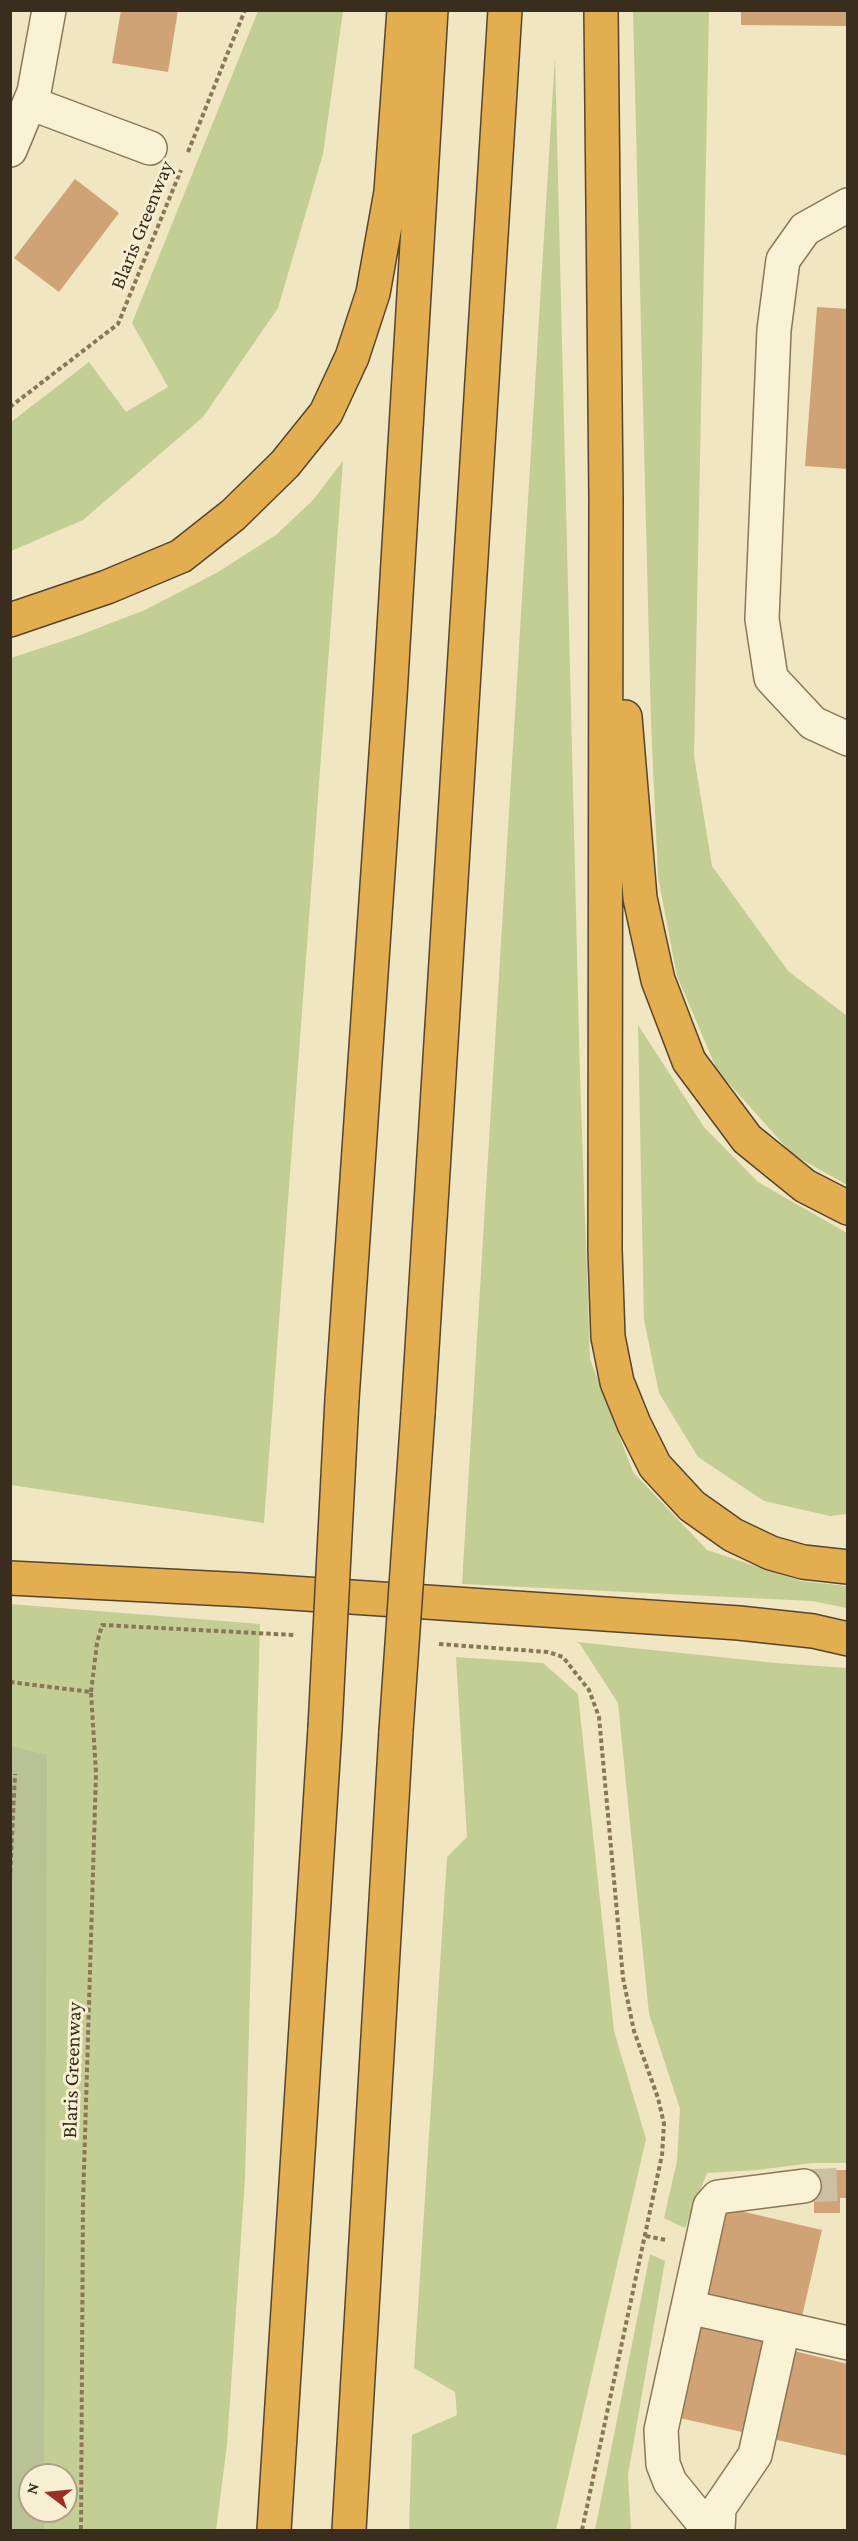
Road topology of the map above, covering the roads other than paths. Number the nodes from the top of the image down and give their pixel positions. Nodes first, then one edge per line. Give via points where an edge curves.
1 (49, 10) edge
2 (404, 10) edge
3 (431, 10) edge
4 (505, 10) edge
5 (601, 10) edge
6 (30, 103) junction
7 (150, 148) dead end
8 (10, 150) edge
9 (848, 205) edge
10 (606, 497) junction
11 (10, 620) edge
12 (848, 739) edge
13 (848, 1208) edge
14 (848, 1567) edge
15 (10, 1578) edge
16 (848, 1639) edge
17 (804, 2186) tunnel mouth
18 (688, 2307) junction
19 (783, 2329) junction
20 (848, 2343) edge
21 (274, 2530) edge
22 (349, 2530) edge
23 (709, 2530) edge
24 (718, 2530) edge

1 - 6 street
2 - 11 highway via 391,192 373,294 352,357 326,413 285,465 233,515 181,556 107,587
3 - 21 highway, bridge
4 - 22 highway, bridge
5 - 10 highway
6 - 7 street
6 - 8 street
9 - 12 street via 805,229 783,260 774,330 762,619 771,678 813,723
10 - 13 highway via 640,898 658,980 689,1061 747,1139 804,1186
10 - 14 highway via 605,1250 608,1337 616,1382 655,1466 692,1506 733,1535 771,1553 803,1563
15 - 16 highway via 739,1623
17 - 18 street via 718,2198 710,2206
18 - 19 street
18 - 23 street via 661,2430 663,2464 670,2482
19 - 20 street
19 - 24 street via 755,2455 719,2508

